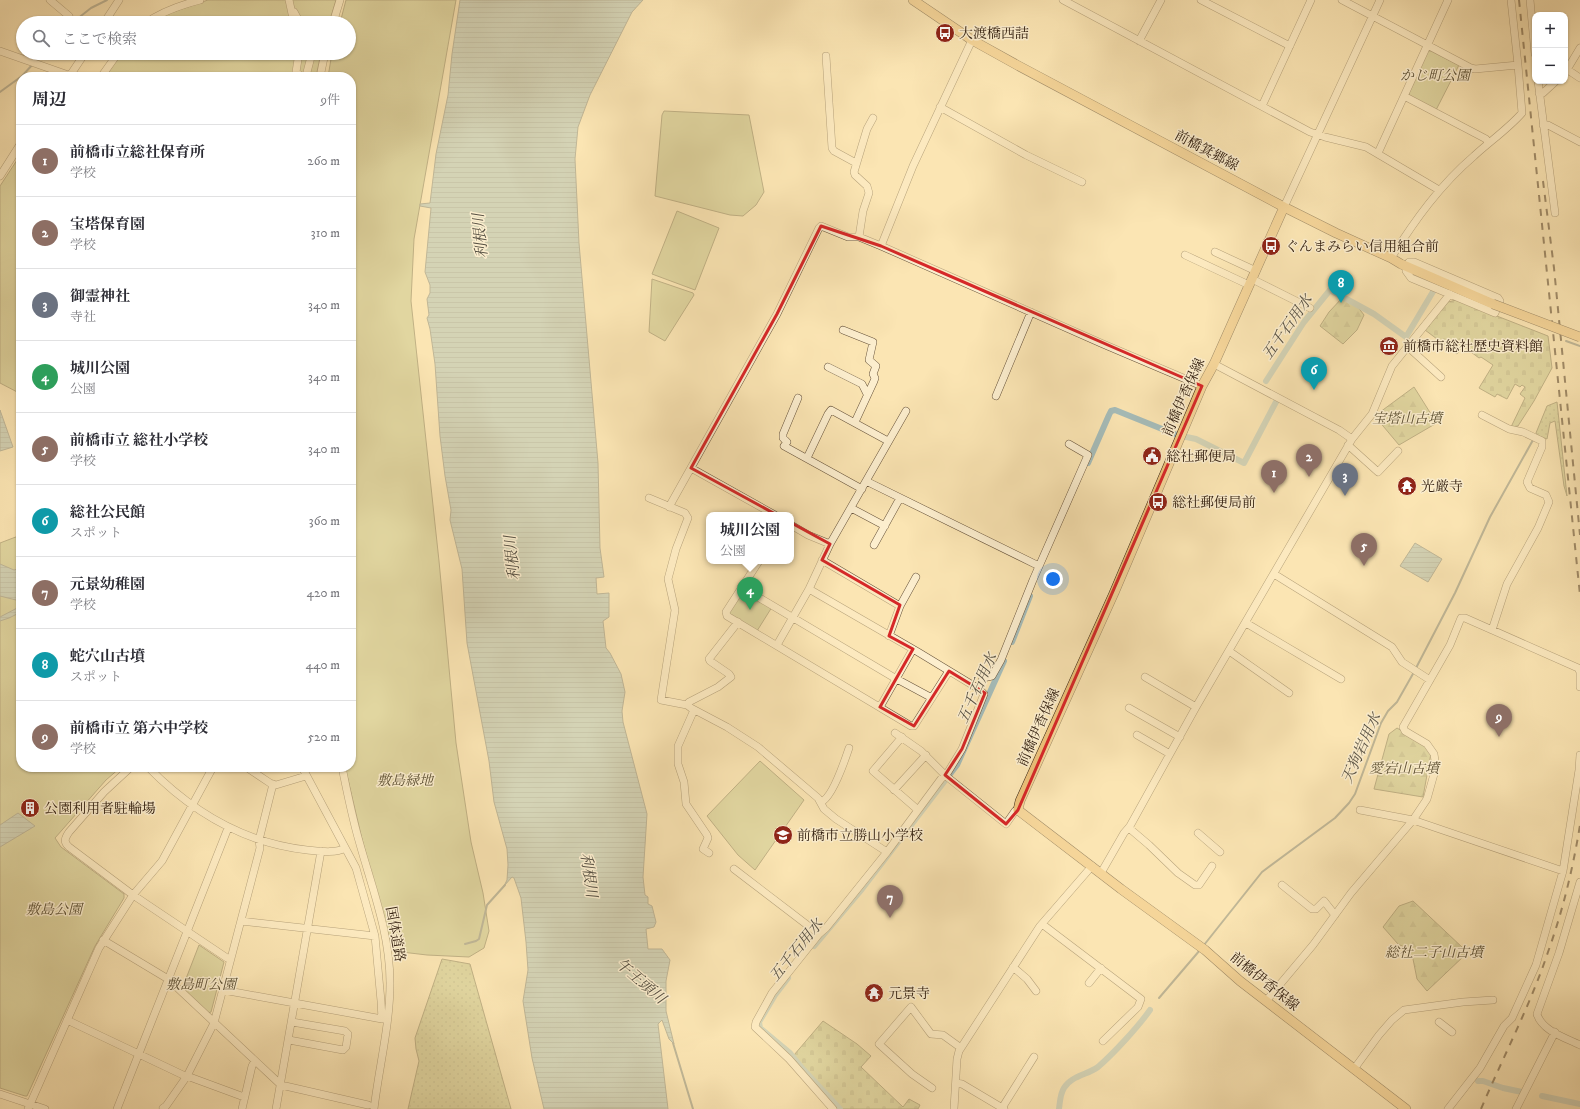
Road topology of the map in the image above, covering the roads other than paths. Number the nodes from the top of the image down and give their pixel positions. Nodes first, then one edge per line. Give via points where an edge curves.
1 (50, 0) edge
2 (119, 0) edge
3 (200, 0) edge
4 (289, 0) edge
5 (340, 0) edge
6 (1063, 0) edge
7 (1161, 0) edge
8 (1202, 0) edge
9 (1311, 0) edge
10 (1342, 0) edge
11 (1380, 0) edge
12 (1448, 0) edge
13 (1511, 0) edge
14 (1530, 0) edge
15 (914, 1) edge
16 (291, 9) junction
17 (69, 16) dead end
18 (109, 16) edge
19 (156, 16) edge
20 (292, 16) edge
21 (296, 16) edge
22 (336, 16) edge
23 (1372, 16) junction
24 (972, 40) junction
25 (1139, 41) junction
26 (1427, 45) junction
27 (1290, 46) junction
28 (1534, 48) edge
29 (1580, 48) edge
30 (0, 51) edge
31 (826, 56) dead end
32 (16, 57) edge
33 (26, 60) edge
34 (81, 60) edge
35 (113, 60) edge
36 (299, 60) edge
37 (311, 60) edge
38 (324, 60) edge
39 (1518, 64) junction
40 (1568, 69) edge
41 (60, 72) edge
42 (73, 72) edge
43 (105, 72) edge
44 (296, 72) edge
45 (308, 72) edge
46 (321, 72) edge
47 (1568, 73) edge
48 (1580, 78) edge
49 (1538, 84) edge
50 (1552, 84) edge
51 (1539, 93) junction
52 (1404, 96) junction
53 (1262, 106) junction
54 (940, 107) junction
55 (873, 118) dead end
56 (1543, 125) junction
57 (1318, 134) junction
58 (1580, 142) edge
59 (1488, 143) junction
60 (16, 152) edge
61 (1378, 153) junction
62 (856, 163) junction
63 (0, 176) edge
64 (1082, 182) dead end
65 (1439, 190) junction
66 (1284, 208) junction
67 (1555, 213) dead end
68 (860, 238) junction
69 (881, 246) junction
70 (1215, 252) dead end
71 (1185, 255) dead end
72 (1391, 258) junction
73 (1406, 266) junction
74 (1252, 278) junction
75 (1450, 294) junction
76 (1310, 308) dead end
77 (1031, 312) junction
78 (843, 330) dead end
79 (1580, 337) edge
80 (1408, 347) junction
81 (1214, 364) junction
82 (828, 367) dead end
83 (1441, 377) dead end
84 (1202, 386) junction
85 (867, 394) junction
86 (996, 396) dead end
87 (798, 398) dead end
88 (906, 411) dead end
89 (1482, 415) dead end
90 (855, 422) junction
91 (888, 441) junction
92 (1350, 442) junction
93 (1069, 444) dead end
94 (1398, 451) dead end
95 (807, 458) junction
96 (691, 468) junction
97 (866, 481) junction
98 (862, 489) junction
99 (649, 498) dead end
100 (900, 498) junction
101 (669, 507) junction
102 (851, 508) junction
103 (770, 512) edge
104 (885, 526) junction
105 (794, 527) edge
106 (830, 544) junction
107 (874, 545) dead end
108 (822, 560) junction
109 (757, 564) edge
110 (1039, 566) junction
111 (1274, 574) junction
112 (916, 577) dead end
113 (742, 587) junction
114 (809, 589) junction
115 (900, 606) junction
116 (793, 617) junction
117 (738, 622) junction
118 (1246, 623) junction
119 (1492, 630) junction
120 (889, 636) junction
121 (777, 645) junction
122 (913, 649) junction
123 (1229, 652) junction
124 (949, 671) junction
125 (1145, 677) dead end
126 (896, 679) junction
127 (1341, 679) dead end
128 (1430, 680) junction
129 (1580, 687) edge
130 (979, 689) junction
131 (1289, 693) dead end
132 (932, 698) junction
133 (687, 705) junction
134 (880, 707) junction
135 (1196, 707) junction
136 (1129, 708) dead end
137 (694, 710) junction
138 (895, 733) dead end
139 (1137, 734) dead end
140 (1180, 736) junction
141 (902, 737) junction
142 (848, 748) dead end
143 (1170, 754) junction
144 (926, 755) junction
145 (1580, 755) edge
146 (126, 772) edge
147 (153, 772) edge
148 (210, 772) edge
149 (254, 772) edge
150 (304, 772) edge
151 (343, 772) edge
152 (945, 775) junction
153 (306, 776) junction
154 (273, 784) junction
155 (894, 790) junction
156 (821, 802) junction
157 (192, 806) junction
158 (918, 810) junction
159 (1018, 810) junction
160 (1360, 810) dead end
161 (1413, 820) junction
162 (228, 828) junction
163 (1129, 828) junction
164 (1198, 833) dead end
165 (259, 840) junction
166 (345, 848) junction
167 (321, 851) junction
168 (886, 852) junction
169 (1220, 852) dead end
170 (709, 853) dead end
171 (1092, 866) junction
172 (1212, 866) dead end
173 (734, 869) dead end
174 (1563, 871) junction
175 (1101, 873) junction
176 (1580, 882) edge
177 (1282, 885) dead end
178 (133, 895) junction
179 (1335, 915) junction
180 (241, 921) junction
181 (1042, 924) junction
182 (308, 930) junction
183 (187, 932) junction
184 (819, 934) junction
185 (375, 936) junction
186 (103, 940) junction
187 (227, 958) junction
188 (1013, 966) junction
189 (1101, 968) junction
190 (168, 979) junction
191 (1089, 983) dead end
192 (223, 990) junction
193 (1036, 991) dead end
194 (1493, 1000) dead end
195 (1266, 1001) junction
196 (295, 1004) junction
197 (67, 1020) junction
198 (213, 1021) junction
199 (292, 1022) junction
200 (1439, 1022) dead end
201 (1452, 1032) dead end
202 (1555, 1032) junction
203 (289, 1040) junction
204 (1103, 1041) dead end
205 (1580, 1045) edge
206 (961, 1048) junction
207 (138, 1054) junction
208 (1034, 1057) dead end
209 (255, 1061) junction
210 (1354, 1069) junction
211 (185, 1076) junction
212 (956, 1083) junction
213 (281, 1085) junction
214 (932, 1088) dead end
215 (0, 1094) edge
216 (244, 1097) junction
217 (29, 1106) edge
218 (371, 1107) edge
219 (1003, 1108) edge
220 (45, 1109) edge
221 (117, 1109) edge
222 (163, 1109) edge
223 (242, 1109) edge
224 (276, 1109) edge
225 (833, 1109) edge
226 (954, 1109) edge
227 (1406, 1109) edge
228 (1448, 1109) edge
229 (1516, 1109) edge

1 - 17 street
2 - 18 street
3 - 19 street
4 - 16 street
5 - 22 street
6 - 25 street
7 - 25 street
8 - 27 street
9 - 27 street
10 - 23 street
11 - 23 street
12 - 26 street
13 - 39 street
14 - 28 street
15 - 24 main road, 前橋箕郷線
16 - 20 street
16 - 21 street
23 - 26 street
23 - 57 street
24 - 54 street
24 - 66 main road, 前橋箕郷線
25 - 53 street
26 - 39 street via 1475,69
26 - 52 street
27 - 53 street
29 - 40 street
30 - 32 street
31 - 62 street via 832,148
33 - 41 street
34 - 42 street
35 - 43 street
36 - 44 street
37 - 45 street
38 - 46 street
39 - 59 street via 1522,113
47 - 48 street
49 - 51 street
50 - 51 street
51 - 56 street
52 - 59 street via 1486,139
52 - 61 street
53 - 57 street
54 - 64 street via 1026,155
54 - 69 street via 911,170
55 - 62 street
56 - 58 street via 1548,125
56 - 67 street
57 - 61 street via 1360,145
57 - 66 street
59 - 65 street
60 - 63 street
61 - 65 street
62 - 68 street via 855,175 867,186 869,193
65 - 72 street
66 - 72 main road, 前橋箕郷線
66 - 74 main road, 前橋伊香保線
68 - 69 street
68 - 96 street via 848,237 823,226 819,228 777,314
69 - 77 street
70 - 74 street
71 - 74 street
72 - 73 main road, 前橋箕郷線
73 - 75 street via 1408,275
73 - 75 street via 1412,262 1424,266 1500,301 1495,313
73 - 79 main road, 前橋箕郷線, bridge via 1493,304
74 - 76 street
74 - 81 main road, 前橋伊香保線
75 - 80 street
77 - 84 street
77 - 86 street
78 - 85 street via 873,342 869,360 876,366 873,374 875,378
80 - 83 street
80 - 92 street via 1391,368 1371,416
81 - 84 main road, 前橋伊香保線
81 - 92 street via 1339,430
82 - 85 street via 862,384
84 - 159 main road, 前橋伊香保線
85 - 90 street
87 - 95 street via 783,434 787,442 784,446
88 - 91 street
89 - 119 street via 1542,442 1527,482 1530,488 1546,495 1549,502 1508,584
90 - 91 street
90 - 95 street via 833,411 829,412
91 - 97 street
92 - 94 street via 1378,472
92 - 111 street
93 - 110 street via 1088,455
95 - 98 street
96 - 101 street
96 - 103 street
97 - 98 street
97 - 100 street
98 - 102 street
99 - 101 street
100 - 104 street
100 - 110 street
101 - 133 street via 685,513 688,518 668,579 675,610 660,698 662,701
102 - 104 street
102 - 106 street
104 - 107 street
105 - 106 street
106 - 108 street
108 - 114 street
108 - 115 street
109 - 113 street
110 - 130 street via 1001,660 992,676 983,678
111 - 118 street
111 - 128 street via 1392,647 1405,665
112 - 115 street
113 - 116 street
113 - 117 street via 726,612 727,616
114 - 116 street
114 - 120 street
115 - 120 street
116 - 121 street
116 - 126 street
117 - 121 street
117 - 133 street via 709,659 731,677
118 - 123 street
118 - 127 street
119 - 128 street via 1461,618 1450,645
119 - 129 street via 1578,668
120 - 122 street
121 - 134 street
122 - 124 street
122 - 126 street
123 - 131 street
123 - 135 street
124 - 130 street
124 - 132 street
125 - 135 street
126 - 132 street
126 - 134 street
128 - 161 street via 1403,727 1405,731 1430,747 1436,762 1428,795
130 - 152 street via 984,696 969,734 957,759
132 - 134 street via 914,726
133 - 137 street
135 - 140 street
136 - 140 street
137 - 156 street via 758,746
137 - 170 street via 678,746 678,764 684,782 686,804 707,835 703,849
138 - 141 street
139 - 143 street
140 - 143 street
141 - 144 street
141 - 155 street via 873,771
142 - 156 street via 839,775 825,800
143 - 163 street
144 - 152 street
144 - 155 street
145 - 174 street via 1580,770
146 - 178 street via 69,832 65,842
147 - 157 street
148 - 157 street
149 - 154 street
150 - 153 street
151 - 218 street, 国体道路 via 385,934 390,981 389,1013
152 - 158 street
152 - 159 street via 1006,824
153 - 154 street
153 - 166 street
154 - 165 street
155 - 158 street
156 - 168 street via 824,809 836,819
157 - 162 street
157 - 178 street via 162,860
158 - 168 street
159 - 171 main road, 前橋伊香保線
160 - 161 street
161 - 174 street
161 - 179 street
162 - 165 street
162 - 183 street
163 - 172 street via 1178,873 1195,885 1199,885
163 - 175 street
164 - 169 street
165 - 167 street via 287,847
165 - 180 street via 260,848
165 - 187 street
166 - 167 street via 338,851
166 - 185 street via 356,868
167 - 182 street
168 - 184 street
171 - 175 main road, 前橋伊香保線
171 - 181 street
173 - 184 street
174 - 228 street via 1540,954 1512,1018 1504,1026 1480,1068
175 - 195 main road, 前橋伊香保線 via 1205,950
176 - 202 street via 1559,953 1537,1012 1541,1022
177 - 179 street via 1312,909 1316,909 1324,901
178 - 183 street
178 - 186 street
179 - 195 street
180 - 182 street
180 - 192 street
181 - 188 street
181 - 189 street
182 - 185 street
182 - 196 street
183 - 187 street
183 - 190 street
184 - 225 street via 772,993 755,1027 789,1059
185 - 196 street via 382,1019
186 - 190 street
186 - 197 street
187 - 198 street
188 - 193 street
188 - 206 street
189 - 191 street
189 - 204 street via 1142,1000
190 - 198 street
190 - 207 street
192 - 196 street
192 - 198 street
194 - 210 street via 1404,1010 1379,1035
195 - 210 main road, 前橋伊香保線
196 - 199 street
197 - 207 street
197 - 217 street
198 - 209 street
198 - 211 street
199 - 203 street
199 - 203 street via 345,1031 348,1034 346,1047 343,1050
200 - 201 street
202 - 205 street
202 - 229 street
203 - 213 street
206 - 212 street
206 - 214 street via 943,1035 931,1034 911,1007 879,1044 912,1074
207 - 211 street
207 - 221 street
208 - 219 street
209 - 213 street
209 - 216 street
210 - 227 main road, 前橋伊香保線
211 - 216 street
211 - 222 street
212 - 219 street
212 - 226 street
213 - 218 street
213 - 224 street
215 - 217 street
216 - 223 street
217 - 220 street

